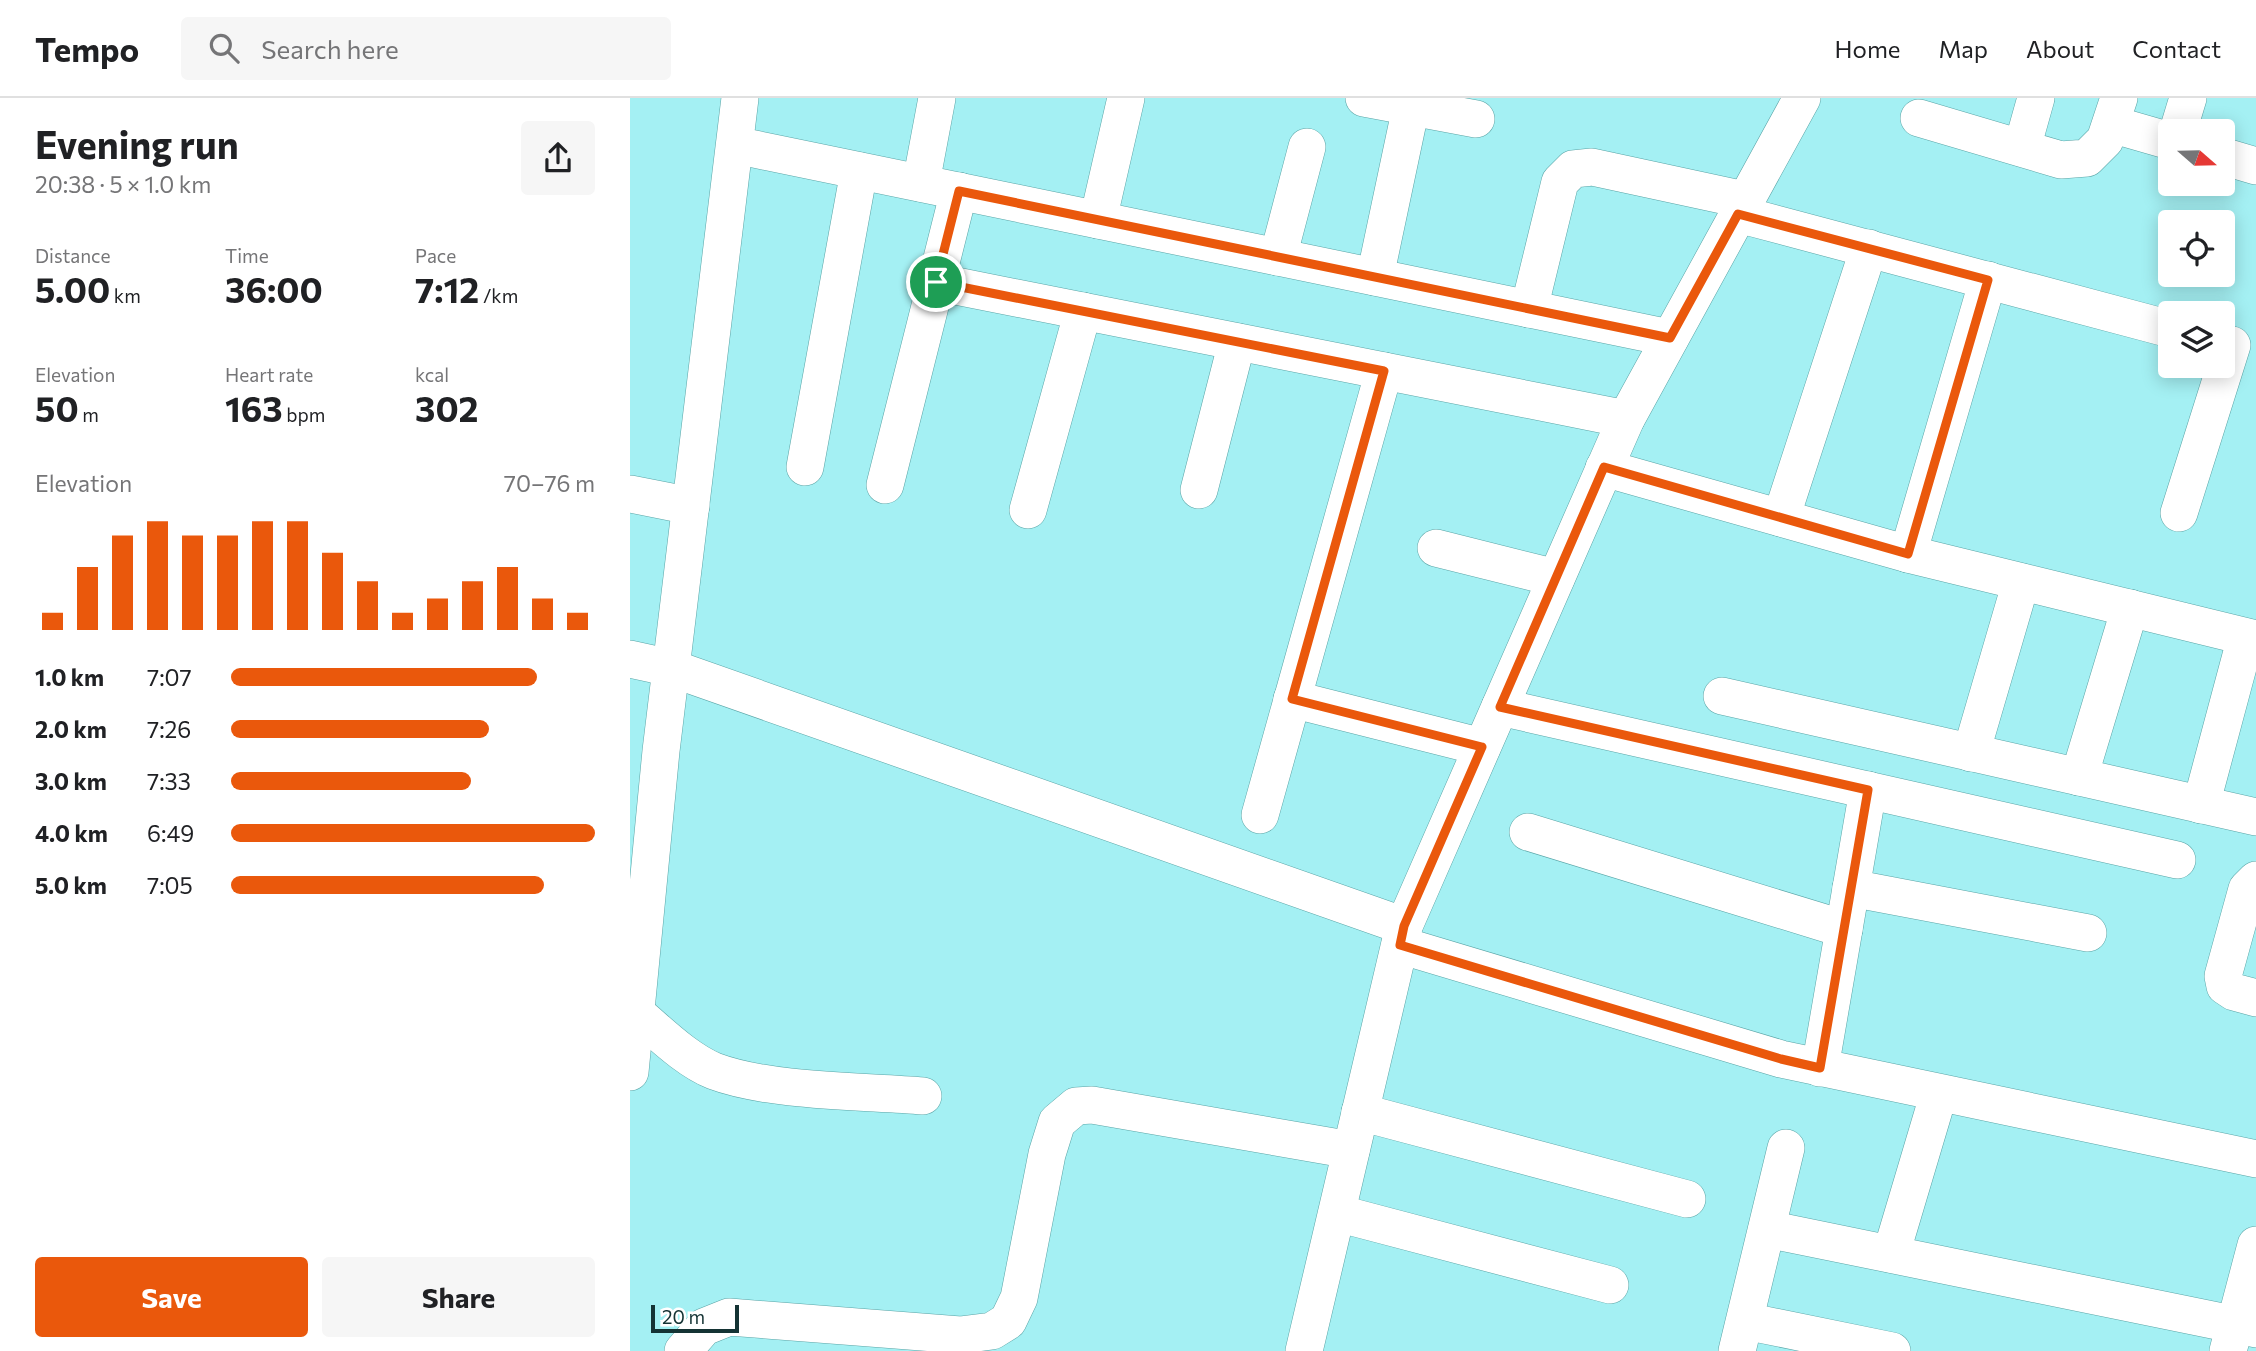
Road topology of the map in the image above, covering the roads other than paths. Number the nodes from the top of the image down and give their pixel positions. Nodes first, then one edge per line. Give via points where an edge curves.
1 (740, 98) edge
2 (937, 98) edge
3 (1126, 98) edge
4 (1364, 98) edge
5 (1802, 98) edge
6 (2036, 98) edge
7 (2188, 98) edge
8 (1411, 107) junction
9 (2115, 111) edge
10 (1919, 118) dead end
11 (1476, 119) dead end
12 (2182, 119) edge
13 (2158, 134) edge
14 (735, 145) junction
15 (1307, 147) dead end
16 (2022, 148) junction
17 (2235, 160) edge
18 (2256, 166) edge
19 (859, 170) junction
20 (921, 183) junction
21 (959, 191) junction
22 (1742, 207) junction
23 (1098, 220) junction
24 (1869, 248) junction
25 (1278, 257) junction
26 (1375, 277) junction
27 (1988, 280) junction
28 (936, 282) junction
29 (1529, 309) junction
30 (1083, 311) junction
31 (2158, 325) edge
32 (1670, 338) junction
33 (1237, 342) junction
34 (2237, 346) edge
35 (1384, 371) junction
36 (1626, 419) junction
37 (804, 467) dead end
38 (1604, 467) junction
39 (885, 485) dead end
40 (1199, 490) dead end
41 (630, 494) edge
42 (691, 506) junction
43 (1028, 510) dead end
44 (2179, 513) dead end
45 (1781, 518) junction
46 (1436, 548) dead end
47 (1908, 554) junction
48 (1556, 578) junction
49 (2021, 582) junction
50 (2130, 608) junction
51 (2251, 638) edge
52 (630, 659) edge
53 (671, 668) junction
54 (1722, 696) dead end
55 (1292, 699) junction
56 (1500, 707) junction
57 (1482, 747) junction
58 (1971, 753) junction
59 (2079, 777) junction
60 (1868, 790) junction
61 (2201, 805) junction
62 (1260, 815) dead end
63 (2256, 817) edge
64 (1528, 832) dead end
65 (2177, 860) dead end
66 (2256, 880) edge
67 (1851, 888) junction
68 (1844, 929) junction
69 (2088, 933) dead end
70 (1402, 936) junction
71 (635, 961) edge
72 (2256, 998) edge
73 (636, 1013) junction
74 (1820, 1068) junction
75 (630, 1072) edge
76 (1939, 1093) junction
77 (923, 1096) dead end
78 (1360, 1112) junction
79 (1786, 1148) dead end
80 (1351, 1150) junction
81 (2256, 1160) edge
82 (1687, 1199) dead end
83 (1337, 1213) junction
84 (1767, 1229) junction
85 (2256, 1245) edge
86 (1891, 1254) junction
87 (1610, 1285) dead end
88 (727, 1334) edge
89 (2240, 1335) edge
90 (1741, 1336) edge
91 (683, 1351) edge
92 (1304, 1351) edge
93 (1892, 1351) edge

1 - 14 street
2 - 20 street
3 - 23 street
4 - 8 street
5 - 22 street
6 - 16 street
7 - 12 street
8 - 11 street
8 - 26 street
9 - 13 street
9 - 16 street via 2105,140 2087,158 2062,160
10 - 16 street
14 - 19 street
14 - 42 street
15 - 25 street
17 - 18 street
19 - 20 street
19 - 37 street
20 - 21 street
21 - 23 street
21 - 28 street
22 - 24 street
22 - 29 street via 1592,167 1573,169 1560,182
22 - 32 street
23 - 25 street
24 - 27 street
24 - 45 street
25 - 26 street
26 - 29 street
27 - 31 street
27 - 47 street
28 - 30 street
28 - 39 street
29 - 32 street
30 - 33 street
30 - 43 street
32 - 36 street
33 - 35 street
33 - 40 street
34 - 44 street
35 - 36 street
35 - 55 street
36 - 38 street
38 - 45 street
38 - 48 street
41 - 42 street
42 - 53 street
45 - 47 street
46 - 48 street
47 - 49 street
48 - 56 street
49 - 50 street
49 - 58 street
50 - 51 street
50 - 59 street
51 - 61 street
52 - 53 street
53 - 70 street
53 - 71 street
54 - 58 street
55 - 57 street
55 - 62 street
56 - 57 street
56 - 60 street
57 - 70 street
58 - 59 street
59 - 61 street
60 - 65 street
60 - 67 street
61 - 63 street
64 - 68 street
66 - 72 street via 2247,889 2223,976 2225,986
67 - 68 street
67 - 69 street
68 - 74 street
70 - 74 street
70 - 78 street
71 - 73 street
73 - 75 street
73 - 77 street via 712,1070 790,1086
74 - 76 street
76 - 81 street
76 - 86 street
78 - 80 street
78 - 82 street
79 - 84 street
80 - 83 street
80 - 88 street via 1092,1105 1076,1106 1058,1122 1047,1154 1019,1298 1008,1321 992,1331 960,1335
83 - 87 street
83 - 92 street
84 - 86 street
84 - 90 street
85 - 89 street
86 - 89 street
88 - 91 street via 705,1327
90 - 93 street

